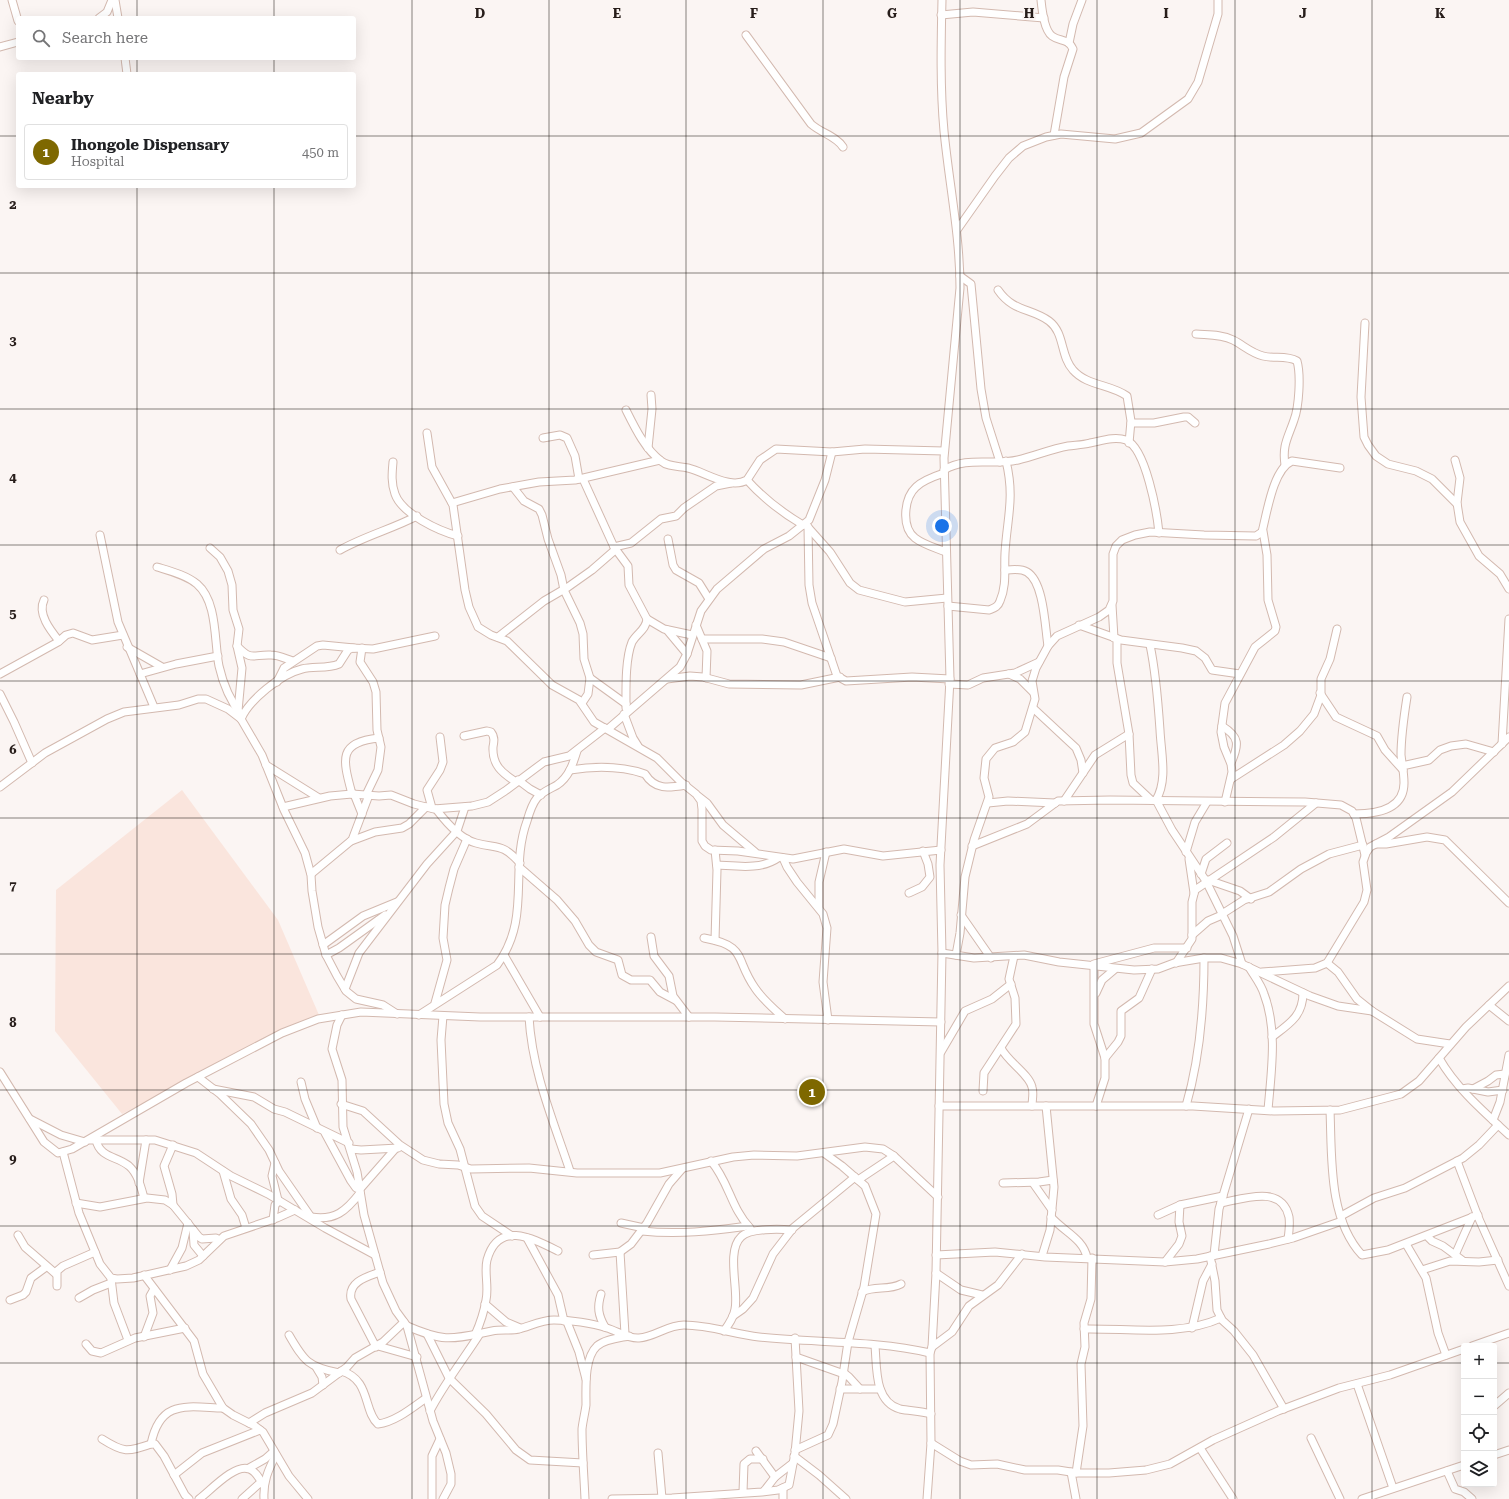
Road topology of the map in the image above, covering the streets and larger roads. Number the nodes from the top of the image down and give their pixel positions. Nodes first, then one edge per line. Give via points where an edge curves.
1 (12, 0) edge
2 (112, 0) edge
3 (115, 0) edge
4 (942, 0) edge
5 (1041, 0) edge
6 (1082, 0) edge
7 (1218, 0) edge
8 (941, 15) junction
9 (17, 16) edge
10 (102, 16) edge
11 (118, 16) edge
12 (1044, 18) junction
13 (746, 35) dead end
14 (16, 43) edge
15 (1070, 43) junction
16 (0, 47) edge
17 (125, 60) edge
18 (127, 72) edge
19 (1054, 135) junction
20 (843, 147) dead end
21 (957, 230) junction
22 (960, 276) junction
23 (998, 290) dead end
24 (1365, 324) dead end
25 (1196, 334) dead end
26 (651, 395) dead end
27 (626, 410) dead end
28 (1131, 423) junction
29 (1196, 423) dead end
30 (427, 433) dead end
31 (543, 438) dead end
32 (1130, 443) junction
33 (648, 448) junction
34 (944, 451) junction
35 (832, 452) junction
36 (660, 460) junction
37 (1455, 460) dead end
38 (393, 462) dead end
39 (1003, 462) junction
40 (1285, 465) junction
41 (1340, 468) dead end
42 (944, 472) junction
43 (710, 476) junction
44 (581, 479) junction
45 (747, 480) junction
46 (735, 483) junction
47 (513, 487) junction
48 (704, 494) junction
49 (452, 503) junction
50 (1457, 504) junction
51 (417, 516) junction
52 (806, 525) junction
53 (1263, 531) junction
54 (1159, 533) junction
55 (100, 534) dead end
56 (458, 536) junction
57 (668, 539) dead end
58 (210, 548) dead end
59 (614, 549) junction
60 (340, 550) dead end
61 (946, 552) junction
62 (157, 567) dead end
63 (1005, 570) junction
64 (1509, 589) edge
65 (564, 590) junction
66 (947, 598) junction
67 (709, 599) junction
68 (44, 600) dead end
69 (1112, 605) junction
70 (948, 606) junction
71 (647, 619) junction
72 (1509, 619) edge
73 (696, 624) junction
74 (1079, 625) junction
75 (1337, 629) dead end
76 (667, 630) junction
77 (123, 635) junction
78 (692, 635) junction
79 (435, 636) dead end
80 (498, 637) junction
81 (702, 639) junction
82 (1115, 639) junction
83 (59, 641) junction
84 (1150, 644) junction
85 (237, 646) junction
86 (1048, 646) junction
87 (127, 647) junction
88 (354, 648) junction
89 (362, 648) junction
90 (687, 654) junction
91 (218, 656) junction
92 (831, 658) junction
93 (293, 662) junction
94 (1039, 662) junction
95 (162, 667) junction
96 (0, 674) edge
97 (140, 674) junction
98 (1009, 674) junction
99 (1240, 674) junction
100 (590, 678) junction
101 (706, 678) junction
102 (840, 678) junction
103 (667, 679) junction
104 (277, 682) junction
105 (949, 682) junction
106 (1033, 692) junction
107 (1320, 693) junction
108 (0, 694) edge
109 (1407, 697) dead end
110 (582, 703) junction
111 (626, 704) junction
112 (154, 707) junction
113 (1033, 708) junction
114 (625, 714) junction
115 (240, 715) junction
116 (1222, 726) junction
117 (607, 729) junction
118 (1129, 734) junction
119 (464, 736) dead end
120 (440, 737) dead end
121 (379, 738) junction
122 (1509, 738) edge
123 (1502, 744) junction
124 (639, 748) junction
125 (576, 752) junction
126 (1494, 752) junction
127 (32, 763) junction
128 (1231, 763) junction
129 (266, 764) junction
130 (1403, 768) junction
131 (570, 770) junction
132 (1083, 773) junction
133 (1231, 779) junction
134 (517, 781) junction
135 (686, 785) junction
136 (0, 787) edge
137 (353, 794) junction
138 (367, 795) junction
139 (541, 795) junction
140 (697, 795) junction
141 (320, 798) junction
142 (1153, 800) junction
143 (1064, 801) junction
144 (1207, 802) junction
145 (1225, 802) junction
146 (988, 803) junction
147 (1055, 803) junction
148 (1316, 803) junction
149 (465, 807) junction
150 (283, 808) junction
151 (432, 808) junction
152 (362, 814) junction
153 (1354, 814) junction
154 (457, 831) junction
155 (467, 839) junction
156 (351, 841) junction
157 (1227, 843) dead end
158 (1374, 844) junction
159 (1363, 845) junction
160 (972, 846) junction
161 (715, 850) junction
162 (941, 850) junction
163 (826, 852) junction
164 (923, 852) junction
165 (757, 853) junction
166 (1187, 854) junction
167 (1365, 855) junction
168 (780, 858) junction
169 (519, 865) junction
170 (717, 865) junction
171 (311, 874) junction
172 (1201, 874) junction
173 (1207, 881) junction
174 (909, 893) dead end
175 (1194, 893) junction
176 (1251, 899) junction
177 (399, 901) junction
178 (1509, 903) edge
179 (819, 908) junction
180 (387, 914) junction
181 (1222, 914) junction
182 (962, 915) junction
183 (1192, 935) junction
184 (650, 937) dead end
185 (704, 938) dead end
186 (714, 940) junction
187 (323, 945) junction
188 (1187, 948) junction
189 (942, 952) junction
190 (326, 955) junction
191 (504, 955) junction
192 (956, 955) junction
193 (1014, 956) junction
194 (991, 958) junction
195 (1204, 958) junction
196 (1176, 963) junction
197 (1327, 963) junction
198 (1242, 964) junction
199 (1090, 966) junction
200 (1249, 967) junction
201 (1115, 969) junction
202 (1152, 969) junction
203 (1260, 972) junction
204 (1011, 984) junction
205 (1509, 986) edge
206 (344, 989) junction
207 (1304, 993) junction
208 (1095, 995) junction
209 (675, 1000) junction
210 (435, 1003) junction
211 (1489, 1005) junction
212 (1372, 1011) junction
213 (397, 1014) junction
214 (342, 1015) junction
215 (419, 1015) junction
216 (443, 1016) junction
217 (529, 1017) junction
218 (540, 1017) junction
219 (689, 1017) junction
220 (785, 1019) junction
221 (828, 1020) junction
222 (1509, 1021) edge
223 (941, 1022) junction
224 (1272, 1037) junction
225 (1450, 1044) junction
226 (1001, 1048) junction
227 (941, 1052) junction
228 (1509, 1055) edge
229 (1105, 1058) junction
230 (1439, 1058) junction
231 (0, 1072) edge
232 (1506, 1072) edge
233 (198, 1077) junction
234 (301, 1082) dead end
235 (213, 1089) junction
236 (1462, 1089) junction
237 (1473, 1089) junction
238 (1503, 1090) junction
239 (983, 1091) dead end
240 (341, 1104) junction
241 (940, 1106) junction
242 (1032, 1106) junction
243 (1046, 1106) junction
244 (1096, 1106) junction
245 (1186, 1106) junction
246 (1249, 1109) junction
247 (1268, 1110) junction
248 (1330, 1110) junction
249 (29, 1119) junction
250 (1495, 1122) junction
251 (317, 1128) junction
252 (324, 1132) junction
253 (1509, 1135) edge
254 (90, 1140) junction
255 (146, 1140) junction
256 (173, 1145) junction
257 (350, 1146) junction
258 (404, 1147) junction
259 (396, 1148) junction
260 (63, 1152) junction
261 (824, 1153) junction
262 (894, 1156) junction
263 (711, 1161) junction
264 (1458, 1161) junction
265 (275, 1163) junction
266 (464, 1168) junction
267 (682, 1169) junction
268 (223, 1171) junction
269 (570, 1171) junction
270 (856, 1178) junction
271 (1053, 1180) junction
272 (139, 1183) junction
273 (1003, 1183) dead end
274 (1033, 1183) junction
275 (360, 1191) junction
276 (938, 1197) junction
277 (144, 1198) junction
278 (278, 1200) junction
279 (1222, 1200) junction
280 (76, 1203) junction
281 (173, 1205) junction
282 (1180, 1205) junction
283 (295, 1210) junction
284 (1051, 1214) junction
285 (1158, 1215) dead end
286 (1475, 1216) junction
287 (1342, 1218) junction
288 (313, 1219) junction
289 (273, 1220) junction
290 (622, 1223) dead end
291 (190, 1227) junction
292 (246, 1228) junction
293 (643, 1229) junction
294 (751, 1229) junction
295 (792, 1230) junction
296 (18, 1235) dead end
297 (512, 1236) junction
298 (1427, 1236) junction
299 (527, 1238) junction
300 (1288, 1239) junction
301 (219, 1240) junction
302 (1406, 1244) junction
303 (558, 1251) dead end
304 (95, 1252) junction
305 (620, 1252) junction
306 (1022, 1254) junction
307 (1455, 1254) junction
308 (375, 1255) junction
309 (593, 1255) dead end
310 (936, 1255) junction
311 (203, 1256) junction
312 (1042, 1256) junction
313 (1212, 1256) junction
314 (1090, 1258) junction
315 (1462, 1260) junction
316 (1498, 1260) junction
317 (1165, 1262) junction
318 (1212, 1264) junction
319 (46, 1267) junction
320 (170, 1270) junction
321 (1422, 1270) junction
322 (380, 1272) junction
323 (936, 1273) junction
324 (56, 1274) junction
325 (144, 1275) junction
326 (111, 1280) junction
327 (901, 1284) dead end
328 (58, 1286) dead end
329 (1509, 1286) edge
330 (154, 1288) junction
331 (862, 1292) junction
332 (601, 1294) dead end
333 (982, 1295) junction
334 (79, 1298) dead end
335 (10, 1300) dead end
336 (485, 1304) junction
337 (733, 1316) junction
338 (1221, 1318) junction
339 (566, 1322) junction
340 (406, 1324) junction
341 (605, 1327) junction
342 (185, 1328) junction
343 (520, 1328) junction
344 (1192, 1328) junction
345 (1084, 1329) junction
346 (724, 1331) junction
347 (1509, 1333) edge
348 (427, 1334) junction
349 (289, 1335) dead end
350 (477, 1335) junction
351 (627, 1335) junction
352 (144, 1337) junction
353 (795, 1338) junction
354 (128, 1340) junction
355 (848, 1342) junction
356 (1481, 1343) edge
357 (86, 1344) dead end
358 (875, 1346) junction
359 (377, 1347) junction
360 (931, 1350) junction
361 (1461, 1350) edge
362 (1446, 1355) junction
363 (417, 1357) junction
364 (796, 1357) junction
365 (349, 1365) junction
366 (316, 1367) junction
367 (340, 1372) junction
368 (348, 1374) junction
369 (844, 1374) junction
370 (449, 1378) junction
371 (586, 1379) junction
372 (1357, 1384) junction
373 (323, 1385) junction
374 (840, 1389) junction
375 (860, 1389) junction
376 (880, 1389) junction
377 (1509, 1393) edge
378 (426, 1398) junction
379 (1497, 1403) edge
380 (223, 1408) junction
381 (1284, 1409) junction
382 (430, 1411) junction
383 (931, 1414) junction
384 (249, 1423) junction
385 (260, 1430) junction
386 (1310, 1438) dead end
387 (102, 1439) dead end
388 (440, 1439) junction
389 (931, 1443) junction
390 (151, 1444) junction
391 (1200, 1448) junction
392 (1509, 1450) edge
393 (756, 1451) dead end
394 (275, 1453) junction
395 (658, 1453) dead end
396 (1497, 1455) edge
397 (794, 1456) junction
398 (763, 1459) junction
399 (583, 1463) junction
400 (1461, 1465) edge
401 (249, 1468) junction
402 (1446, 1471) junction
403 (1074, 1472) junction
404 (174, 1475) junction
405 (775, 1477) junction
406 (262, 1484) junction
407 (783, 1488) junction
408 (1393, 1488) junction
409 (743, 1492) junction
410 (764, 1492) junction
411 (445, 1496) edge
412 (202, 1498) edge
413 (662, 1498) edge
414 (680, 1498) edge
415 (189, 1499) edge
416 (242, 1499) edge
417 (264, 1499) edge
418 (308, 1499) edge
419 (432, 1499) edge
420 (438, 1499) edge
421 (585, 1499) edge
422 (612, 1499) edge
423 (783, 1499) edge
424 (846, 1499) edge
425 (926, 1499) edge
426 (1076, 1499) edge
427 (1233, 1499) edge
428 (1340, 1499) edge
429 (1362, 1499) edge
430 (1472, 1499) edge

1 - 9 street
2 - 10 street via 107,12
3 - 11 street
4 - 8 street
5 - 12 street
6 - 15 street via 1073,24
7 - 19 street via 1218,14 1198,82 1188,99 1140,133 1115,139
8 - 12 street via 973,12
8 - 21 street via 944,130
12 - 15 street via 1052,36
13 - 20 street via 811,124 834,138
14 - 16 street
15 - 19 street via 1072,53 1064,77
17 - 18 street
19 - 21 street via 1023,146 1009,158
21 - 22 street
22 - 34 street
22 - 39 street via 968,280 972,289 986,418
23 - 28 street via 1011,304 1050,322 1056,329 1064,356 1077,375 1127,396
24 - 50 street via 1361,397 1364,437 1368,445 1376,456 1388,464 1421,473 1432,479
25 - 40 street via 1221,336 1260,355 1286,357 1297,361 1297,404 1295,420 1288,432 1283,451
26 - 33 street
27 - 33 street
28 - 29 street via 1154,423 1188,417
28 - 32 street
30 - 49 street via 432,467
31 - 44 street via 560,435 567,438
32 - 39 street via 1126,440 1110,439
32 - 54 street via 1136,450 1147,475 1156,506
33 - 36 street
34 - 35 street via 865,449
34 - 42 street
35 - 45 street via 776,449 760,460
35 - 52 street via 816,506
36 - 43 street via 662,463
36 - 44 street
37 - 50 street via 1460,478
38 - 51 street via 392,481 395,494 403,506
39 - 42 street via 965,462 952,465
39 - 63 street via 1012,493
40 - 41 street via 1292,461
40 - 53 street via 1267,507
42 - 61 street
42 - 61 street via 916,486 906,512 908,528 914,537
43 - 46 street
43 - 48 street
44 - 47 street
44 - 59 street
45 - 46 street
45 - 52 street via 775,508
46 - 48 street via 716,486
47 - 49 street
47 - 65 street via 524,501 539,509 562,576
48 - 59 street via 676,516 656,522 631,543
49 - 56 street
50 - 64 street via 1460,522 1479,556 1500,574
51 - 56 street via 434,528
51 - 60 street
52 - 66 street via 830,552 850,583 859,590 906,602
52 - 67 street via 764,549 717,589
52 - 92 street via 812,603
53 - 54 street via 1256,536 1246,537
53 - 99 street via 1267,555 1268,600 1276,627 1275,631 1255,647
54 - 69 street via 1135,535 1122,540 1116,546 1113,554 1115,589
55 - 77 street
56 - 80 street via 469,607 478,627
57 - 67 street via 676,570 700,583
58 - 85 street via 220,557 232,585 233,610 240,629
59 - 65 street via 592,570
59 - 71 street via 628,566 630,585
61 - 66 street
62 - 91 street via 192,580 204,593 211,608
63 - 70 street via 1000,602 995,608 989,610
63 - 86 street via 1022,570 1037,583
65 - 80 street via 544,601
65 - 100 street via 580,623 584,659
66 - 70 street
67 - 73 street
68 - 83 street via 44,617
69 - 74 street via 1099,617
69 - 82 street
70 - 105 street
71 - 76 street
71 - 111 street via 633,642 629,655
72 - 123 street
73 - 78 street
73 - 81 street
74 - 82 street
74 - 86 street via 1057,636
75 - 107 street via 1332,654 1321,679
76 - 78 street
76 - 90 street
77 - 83 street via 92,640 74,633
77 - 87 street
78 - 90 street
79 - 89 street via 398,645
80 - 110 street via 507,641 552,685
81 - 92 street via 762,639 784,642
81 - 101 street via 707,651
82 - 84 street
82 - 118 street via 1116,663
83 - 96 street via 26,662
84 - 99 street via 1196,651 1205,658 1212,670
84 - 142 street via 1159,703 1162,757 1159,794
85 - 93 street via 248,656 257,658 270,655
85 - 115 street via 242,668
86 - 94 street
87 - 95 street
87 - 97 street
88 - 89 street
88 - 93 street via 317,646
88 - 104 street via 348,650 338,664 293,671
89 - 121 street via 360,662 373,682 376,692
90 - 103 street via 680,667
91 - 95 street
91 - 115 street via 224,684
92 - 102 street via 834,671
93 - 104 street via 284,668
94 - 98 street
94 - 106 street via 1032,681
95 - 97 street
97 - 112 street
98 - 105 street via 988,676 968,685
98 - 106 street
99 - 116 street via 1225,703
100 - 110 street via 588,694
100 - 111 street
101 - 102 street via 729,684 801,685
101 - 103 street via 690,676
102 - 105 street via 846,681 912,677
103 - 114 street
104 - 115 street via 256,698
105 - 162 street
106 - 113 street
107 - 130 street via 1336,717 1377,736 1385,750
107 - 133 street via 1314,714 1300,731
108 - 127 street
109 - 130 street via 1403,728
110 - 117 street via 594,722
111 - 114 street
112 - 115 street via 206,699
112 - 127 street via 115,715 64,742
113 - 132 street via 1076,748
113 - 146 street via 1025,732 1013,742 995,748 986,759 984,778
114 - 117 street
114 - 124 street
115 - 129 street
116 - 128 street via 1224,747
116 - 128 street via 1231,731 1236,739
117 - 124 street
117 - 125 street
118 - 132 street via 1095,754
118 - 142 street via 1133,783
119 - 134 street via 491,732 494,737 495,764 503,773
120 - 151 street via 443,762 427,790
121 - 137 street via 358,742 348,748 345,756
121 - 138 street via 381,759
122 - 123 street
123 - 126 street
124 - 135 street via 656,758
125 - 131 street
125 - 134 street via 544,762
126 - 130 street via 1466,744 1452,746 1440,750 1429,760
126 - 158 street via 1452,792 1389,837
127 - 136 street
128 - 133 street
129 - 141 street
129 - 150 street
130 - 153 street via 1404,784 1398,802 1375,812
131 - 135 street via 590,767 619,768 645,774 649,781 661,787
131 - 139 street via 559,784
132 - 143 street
133 - 145 street
134 - 139 street
134 - 149 street via 488,802
135 - 140 street
137 - 138 street
137 - 141 street
137 - 152 street
138 - 151 street via 390,795
138 - 152 street
139 - 169 street via 526,822
140 - 161 street via 702,809 702,841 707,848
140 - 165 street via 707,803 723,825
141 - 150 street
142 - 143 street
142 - 144 street
142 - 166 street
143 - 147 street
144 - 145 street
144 - 166 street via 1195,822
145 - 148 street
146 - 147 street
146 - 160 street
147 - 160 street via 1027,824
148 - 153 street via 1341,805
148 - 173 street via 1274,838
149 - 151 street
149 - 154 street
150 - 171 street via 305,853
151 - 154 street
151 - 156 street via 402,828 375,832
152 - 156 street
153 - 159 street
154 - 155 street
154 - 177 street via 427,864
155 - 169 street via 506,849
155 - 210 street via 454,869 445,905 443,938 447,960
156 - 171 street
157 - 172 street via 1206,859
158 - 167 street
158 - 178 street via 1427,837 1445,840
159 - 167 street
159 - 176 street via 1329,854 1301,869 1269,892
160 - 182 street via 965,877
161 - 165 street
161 - 170 street
162 - 164 street
162 - 189 street
163 - 164 street via 844,849 884,856
163 - 168 street via 793,859
163 - 179 street via 819,882
164 - 174 street via 930,877 922,887
165 - 168 street
166 - 172 street
166 - 175 street
167 - 197 street via 1363,862 1367,890 1364,902
168 - 170 street via 761,865
168 - 179 street
169 - 191 street via 517,922
169 - 209 street via 557,900 596,952 618,960 622,975 630,980 650,980 660,992
170 - 186 street
171 - 187 street
172 - 173 street
173 - 175 street
173 - 176 street via 1240,891
173 - 181 street
175 - 183 street
176 - 181 street
177 - 180 street
177 - 187 street via 363,916
179 - 221 street via 827,928 823,982
180 - 190 street
180 - 206 street via 359,953
181 - 183 street via 1208,921
181 - 198 street via 1233,936
182 - 192 street
182 - 194 street
183 - 188 street
184 - 209 street via 654,956 669,976
185 - 186 street
186 - 220 street via 732,947 756,989
187 - 190 street
188 - 196 street
188 - 199 street via 1154,948
189 - 192 street
189 - 223 street
190 - 206 street
191 - 210 street via 497,965
191 - 218 street
192 - 194 street
193 - 194 street
193 - 199 street via 1024,955
193 - 204 street via 1010,970
195 - 196 street
195 - 198 street via 1221,958
195 - 245 street via 1204,995 1198,1048
196 - 202 street
197 - 203 street via 1315,968
197 - 212 street via 1338,972 1357,999
198 - 200 street
199 - 201 street
199 - 208 street
200 - 203 street
200 - 224 street via 1268,1004
201 - 202 street
201 - 208 street via 1102,980
202 - 229 street via 1139,998 1121,1011 1121,1036
203 - 207 street
204 - 226 street via 1015,998 1016,1024
204 - 227 street via 992,999 965,1011
205 - 211 street
206 - 213 street via 356,999 383,1005
207 - 212 street via 1338,1006
207 - 224 street via 1301,1010
208 - 229 street via 1094,1024
209 - 219 street
210 - 215 street
211 - 222 street
211 - 225 street
212 - 225 street via 1418,1039
213 - 214 street via 361,1012
213 - 215 street
214 - 233 street via 318,1019 284,1032
214 - 240 street via 332,1049 342,1080
215 - 216 street
216 - 217 street
216 - 266 street via 441,1040 444,1104
217 - 218 street
217 - 269 street via 534,1059
218 - 219 street
219 - 220 street
220 - 221 street
221 - 223 street
223 - 227 street
224 - 247 street
225 - 230 street
226 - 239 street via 984,1073
226 - 242 street via 1006,1057 1030,1081 1033,1093
227 - 241 street
228 - 232 street
229 - 244 street via 1105,1078
230 - 236 street
230 - 248 street via 1419,1082 1401,1094 1340,1110
231 - 249 street
232 - 237 street
232 - 238 street
233 - 235 street
233 - 254 street
234 - 251 street
235 - 251 street via 254,1097
235 - 265 street via 251,1124
236 - 237 street
236 - 250 street
237 - 238 street via 1488,1092
238 - 250 street
240 - 257 street via 343,1127
240 - 258 street via 363,1111
241 - 242 street
241 - 276 street
242 - 243 street
243 - 244 street
243 - 271 street
244 - 245 street
245 - 246 street
246 - 247 street
246 - 279 street
247 - 248 street
248 - 287 street via 1333,1172
249 - 254 street via 61,1135
249 - 260 street via 49,1148 58,1153
250 - 253 street
250 - 264 street via 1479,1145
251 - 252 street
252 - 257 street
252 - 275 street via 351,1181
254 - 255 street
254 - 260 street
254 - 272 street via 105,1154 131,1168
255 - 256 street
255 - 272 street
256 - 268 street via 196,1153
256 - 281 street via 164,1166
257 - 259 street via 362,1150
257 - 275 street
258 - 259 street
258 - 266 street via 432,1163 460,1165
259 - 275 street
260 - 280 street
261 - 262 street via 865,1148 883,1149
261 - 263 street via 796,1156 754,1155
261 - 270 street
262 - 270 street
262 - 276 street
263 - 267 street
263 - 294 street via 722,1178 740,1218
264 - 286 street
264 - 287 street via 1405,1188 1374,1198
265 - 278 street via 272,1176
265 - 288 street via 278,1171
266 - 269 street
266 - 297 street via 475,1206 482,1216
267 - 269 street via 638,1174
267 - 293 street via 669,1184
268 - 278 street
268 - 292 street via 231,1199 242,1215
270 - 295 street
270 - 331 street via 865,1186 876,1214
271 - 274 street
271 - 284 street
272 - 277 street
273 - 274 street
274 - 284 street
275 - 288 street via 343,1212 330,1218
275 - 308 street
276 - 310 street
277 - 280 street via 100,1207
277 - 281 street via 165,1200
278 - 283 street
278 - 289 street
279 - 282 street
279 - 300 street via 1253,1196 1277,1199 1286,1208 1289,1218
279 - 313 street
280 - 304 street
281 - 291 street
282 - 285 street
282 - 317 street via 1179,1222 1182,1236
283 - 288 street
283 - 289 street
284 - 312 street via 1050,1230
284 - 314 street via 1063,1230 1078,1240
286 - 298 street
286 - 307 street
286 - 316 street
287 - 300 street
287 - 302 street via 1345,1233 1362,1255
288 - 308 street
289 - 292 street
290 - 293 street
291 - 301 street via 202,1239 213,1237
291 - 311 street via 194,1245
291 - 320 street
292 - 301 street
293 - 294 street via 667,1234
293 - 305 street via 631,1244
294 - 295 street
294 - 337 street via 740,1237 736,1247 736,1297
295 - 337 street via 773,1254 753,1298
296 - 319 street via 25,1247
297 - 299 street
297 - 336 street via 504,1235 499,1239 487,1260
298 - 302 street
298 - 307 street
299 - 303 street
299 - 339 street via 558,1295
300 - 313 street
301 - 311 street
302 - 321 street
304 - 324 street via 63,1266
304 - 326 street
305 - 309 street
305 - 351 street
306 - 310 street via 979,1252
306 - 312 street
306 - 333 street via 998,1285
307 - 315 street
308 - 322 street
310 - 323 street
311 - 320 street via 193,1263
312 - 314 street
313 - 317 street
313 - 318 street
314 - 317 street
314 - 345 street via 1091,1299 1085,1315
315 - 316 street
315 - 321 street
316 - 329 street
318 - 338 street via 1217,1310
318 - 344 street via 1203,1281
319 - 324 street
319 - 335 street via 31,1278 23,1295
320 - 325 street
321 - 362 street
322 - 340 street via 393,1304
322 - 359 street via 364,1277 350,1293
323 - 333 street via 962,1290
323 - 360 street
324 - 328 street
325 - 326 street
325 - 330 street
326 - 334 street
326 - 354 street via 114,1303
327 - 331 street via 889,1288 874,1287
330 - 342 street
330 - 352 street via 150,1296 153,1313
331 - 355 street
332 - 341 street via 599,1314
333 - 360 street via 969,1306 952,1332
336 - 343 street via 506,1322
336 - 350 street
337 - 346 street
338 - 344 street
338 - 381 street via 1242,1339
339 - 341 street
339 - 343 street via 547,1321
339 - 371 street via 579,1352
340 - 348 street
340 - 359 street
340 - 363 street
341 - 351 street
342 - 352 street
342 - 380 street via 194,1341 203,1374
343 - 350 street
344 - 345 street
345 - 403 street via 1085,1348 1081,1364 1083,1426 1081,1447
346 - 351 street via 683,1325 668,1327 651,1336 638,1338
346 - 353 street via 759,1337
347 - 356 street
348 - 350 street via 448,1339
348 - 370 street
349 - 366 street via 307,1363
350 - 370 street via 464,1359
351 - 371 street via 598,1345 594,1350
352 - 354 street
353 - 355 street
353 - 364 street
354 - 357 street via 100,1353 92,1351
355 - 358 street
355 - 369 street
358 - 360 street
358 - 376 street
359 - 363 street
359 - 365 street via 355,1358
360 - 383 street
361 - 362 street
362 - 372 street
363 - 378 street
364 - 369 street
364 - 397 street via 799,1411
365 - 367 street
365 - 368 street
366 - 367 street
366 - 373 street
367 - 368 street
367 - 373 street
368 - 378 street via 362,1389 373,1418 378,1424 406,1412
369 - 374 street
369 - 375 street
370 - 382 street
370 - 399 street via 486,1414 521,1455 530,1460
371 - 399 street via 586,1407 582,1430
372 - 381 street
372 - 408 street
373 - 384 street via 307,1396 265,1413
374 - 375 street
374 - 397 street via 833,1424 828,1435
375 - 376 street
376 - 383 street via 890,1403 899,1408
377 - 379 street
378 - 382 street
380 - 384 street
380 - 390 street via 178,1408 159,1420
381 - 391 street
382 - 388 street
383 - 389 street
384 - 385 street
385 - 394 street
385 - 404 street via 202,1454
386 - 428 street
387 - 390 street via 127,1452
388 - 411 street via 451,1474 451,1484
388 - 419 street via 432,1456
389 - 403 street via 971,1465 997,1464 1025,1470
389 - 425 street
390 - 404 street via 159,1448
391 - 403 street via 1170,1464 1146,1470
391 - 427 street
392 - 396 street
393 - 398 street
394 - 401 street
394 - 406 street
394 - 418 street via 289,1476
395 - 413 street
397 - 405 street
397 - 407 street via 790,1483
397 - 424 street
398 - 405 street
398 - 409 street via 750,1460 744,1464
399 - 421 street
400 - 402 street
401 - 406 street
401 - 412 street via 243,1468 218,1482
402 - 408 street
402 - 430 street via 1456,1489
403 - 426 street
404 - 415 street
405 - 410 street
406 - 416 street
406 - 417 street
407 - 410 street
407 - 423 street
408 - 429 street
409 - 410 street
409 - 414 street
411 - 420 street
413 - 414 street
413 - 422 street

